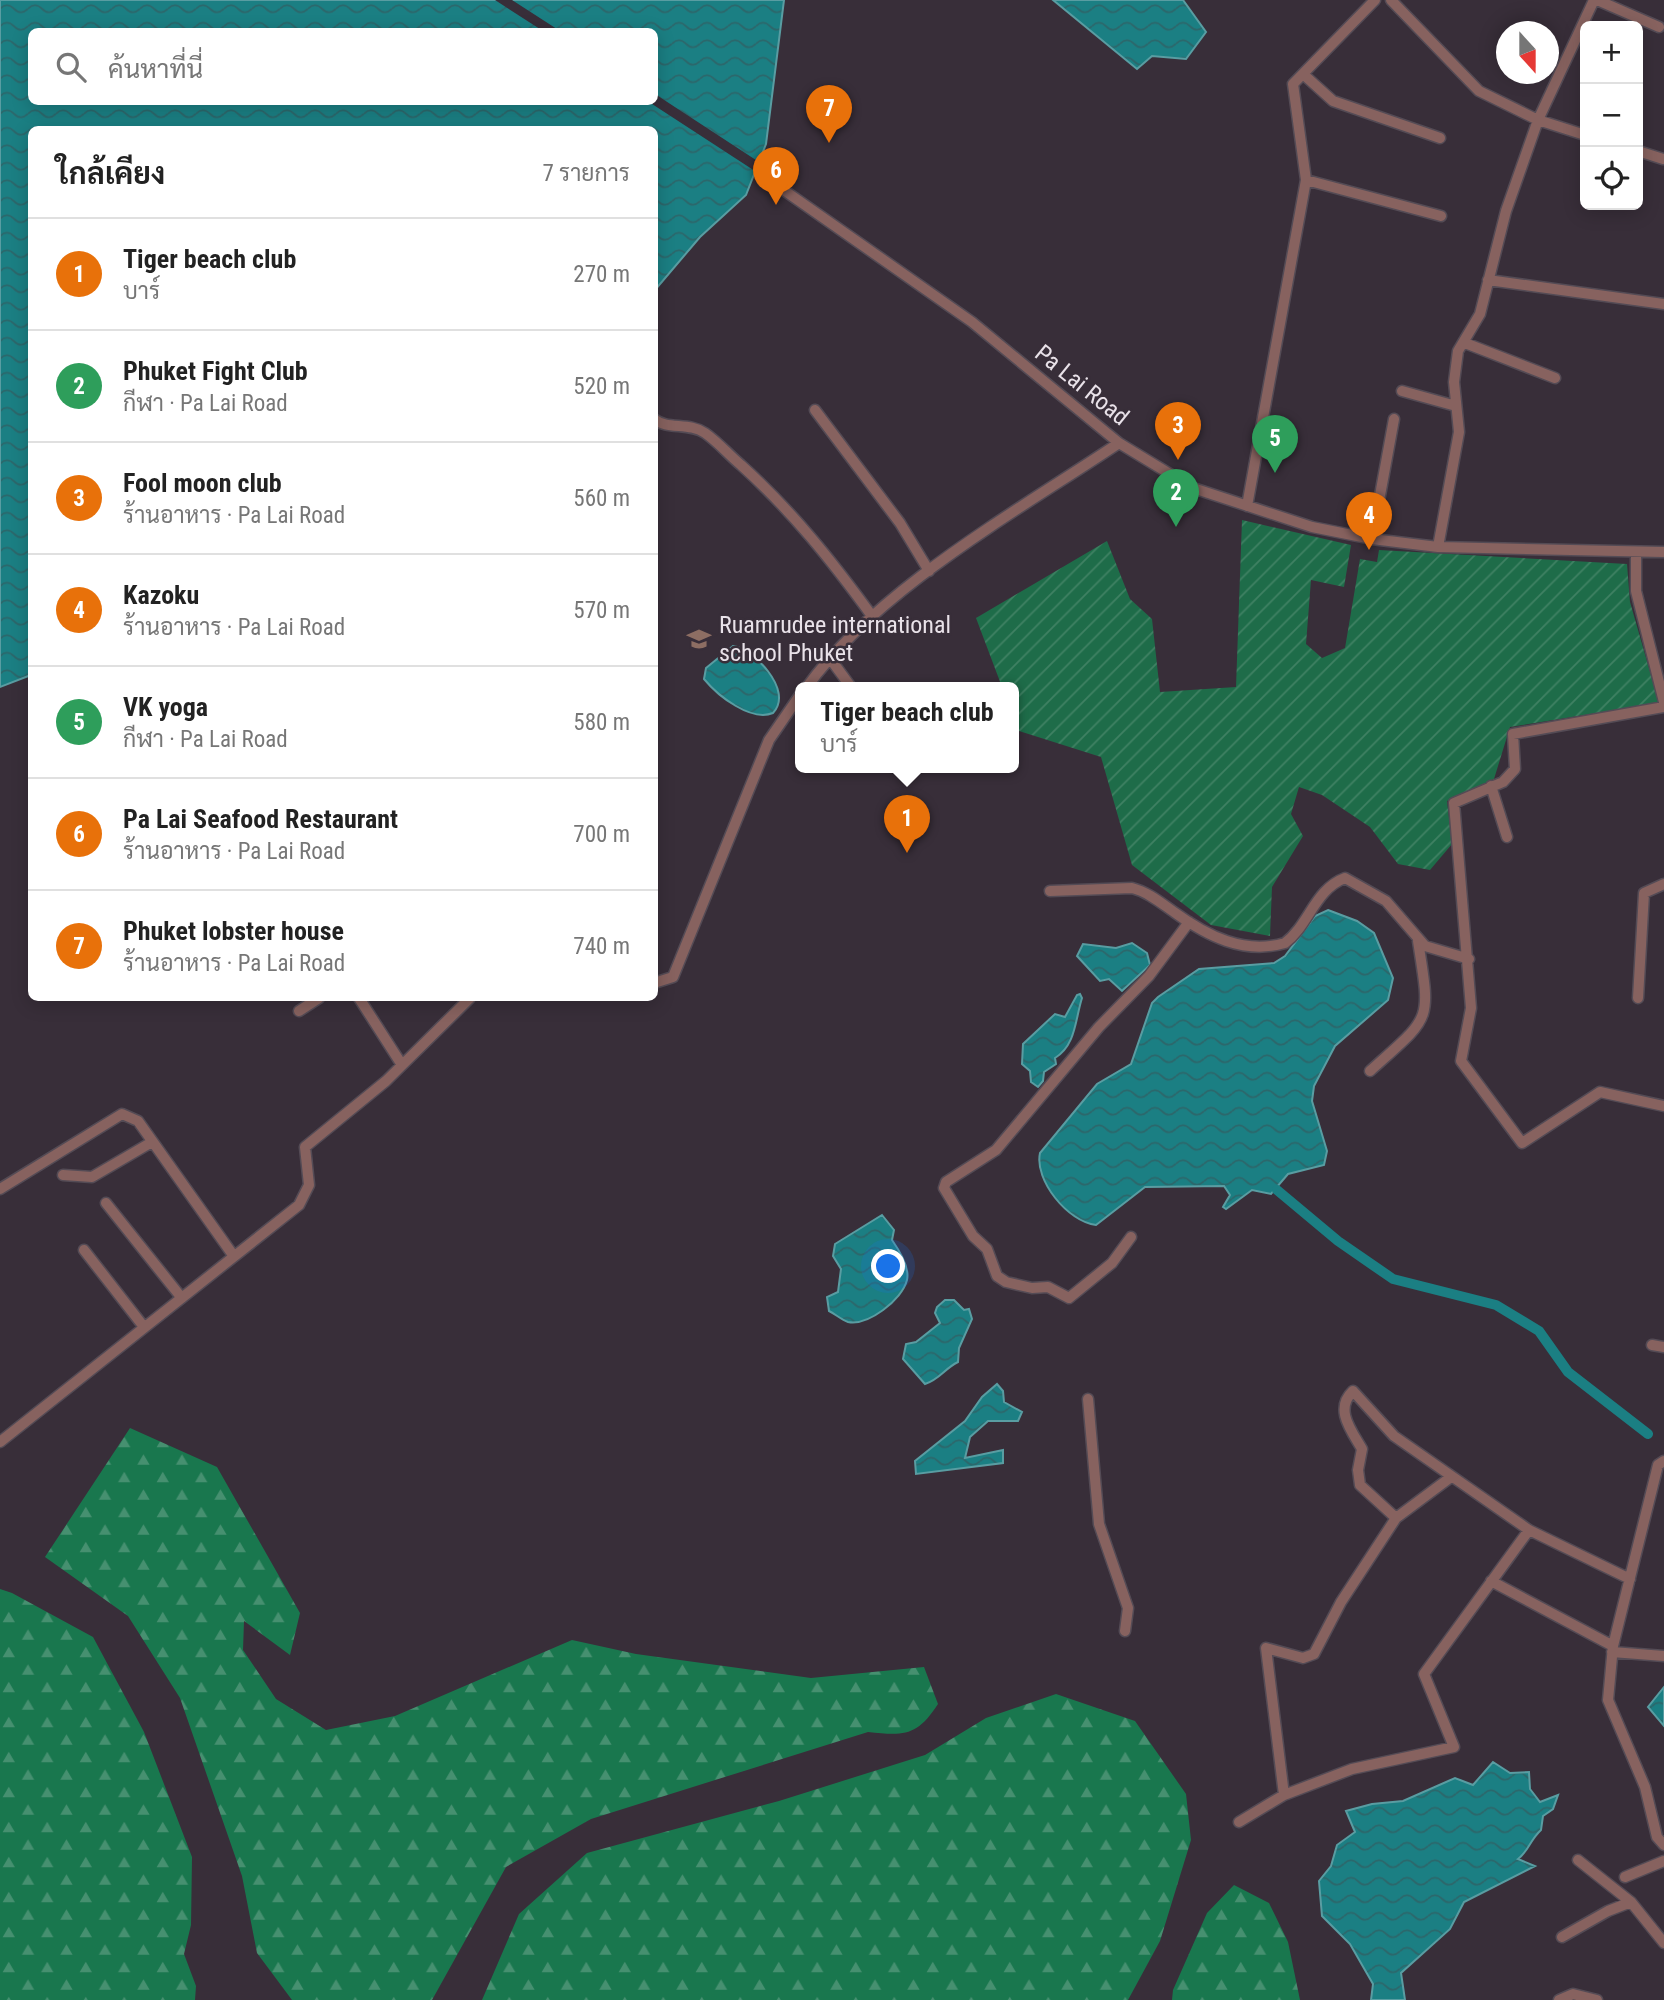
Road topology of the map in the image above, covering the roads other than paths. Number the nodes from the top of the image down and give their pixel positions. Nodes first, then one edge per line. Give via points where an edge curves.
1 (1375, 0) edge
2 (1391, 0) edge
3 (1595, 0) edge
4 (1659, 27) dead end
5 (1303, 74) junction
6 (1538, 120) junction
7 (1580, 133) edge
8 (1440, 138) dead end
9 (1643, 153) edge
10 (1663, 159) edge
11 (1306, 180) junction
12 (763, 181) dead end
13 (1441, 216) dead end
14 (1488, 280) junction
15 (1664, 304) edge
16 (1465, 343) junction
17 (1555, 378) dead end
18 (1402, 391) dead end
19 (1456, 407) junction
20 (815, 411) dead end
21 (1394, 419) dead end
22 (658, 422) edge
23 (1119, 443) junction
24 (1247, 506) junction
25 (1372, 539) junction
26 (1438, 547) junction
27 (1636, 552) junction
28 (1664, 552) edge
29 (929, 571) junction
30 (872, 616) junction
31 (829, 657) junction
32 (811, 682) edge
33 (847, 682) edge
34 (795, 702) edge
35 (1664, 704) edge
36 (1491, 786) junction
37 (1507, 837) dead end
38 (1664, 884) edge
39 (1050, 891) dead end
40 (1189, 922) junction
41 (1418, 941) junction
42 (1469, 959) junction
43 (658, 982) edge
44 (1638, 998) dead end
45 (314, 1001) edge
46 (361, 1001) edge
47 (467, 1001) edge
48 (299, 1011) dead end
49 (402, 1065) junction
50 (1370, 1070) dead end
51 (1664, 1106) edge
52 (152, 1142) junction
53 (63, 1175) dead end
54 (0, 1189) edge
55 (106, 1203) dead end
56 (1131, 1237) dead end
57 (84, 1250) dead end
58 (233, 1255) junction
59 (181, 1297) junction
60 (144, 1327) junction
61 (1652, 1345) dead end
62 (1664, 1347) edge
63 (1088, 1399) dead end
64 (0, 1442) edge
65 (1664, 1461) edge
66 (1451, 1476) junction
67 (1396, 1518) junction
68 (1529, 1530) junction
69 (1630, 1579) junction
70 (1490, 1581) junction
71 (1125, 1630) dead end
72 (1613, 1649) junction
73 (1664, 1656) edge
74 (1284, 1795) junction
75 (1239, 1822) dead end
76 (1664, 1845) edge
77 (1578, 1860) dead end
78 (1664, 1861) edge
79 (1625, 1877) dead end
80 (1631, 1902) junction
81 (1562, 1937) dead end
82 (1664, 1943) edge
83 (1559, 2000) edge
84 (1597, 2000) edge

1 - 5 street
2 - 6 street via 1479,91
3 - 4 street
3 - 6 street
5 - 8 street via 1333,101
5 - 11 street via 1293,84
6 - 7 street
6 - 14 street
9 - 10 street
11 - 13 street
11 - 24 street
12 - 23 street, Pa Lai Road via 775,184 972,322
14 - 15 street
14 - 16 street via 1480,314
16 - 17 street
16 - 19 street via 1458,351
18 - 19 street
19 - 26 street via 1459,432
20 - 29 street via 885,502
21 - 25 street
22 - 30 street via 695,427 720,446 804,527
23 - 24 street, Pa Lai Road via 1193,488
23 - 29 street
24 - 25 street, Pa Lai Road via 1312,527
25 - 26 street, Pa Lai Road
26 - 27 street, Pa Lai Road
27 - 28 street, Pa Lai Road
27 - 35 street via 1636,591
29 - 30 street
30 - 31 street
31 - 32 street
31 - 33 street
34 - 43 street via 769,740 673,977
35 - 36 street via 1513,734 1515,769 1503,782
36 - 37 street
36 - 42 street via 1454,803
38 - 44 street via 1644,893
39 - 40 street via 1143,891
40 - 41 street via 1230,945 1282,944 1294,935 1321,895 1345,878 1386,901
40 - 56 street via 1149,976 1099,1027 996,1150 946,1182 944,1188 1006,1282 1048,1287 1069,1298 1112,1263
41 - 42 street
41 - 50 street via 1425,1015 1418,1027
42 - 51 street via 1471,1009 1461,1061 1522,1143 1600,1092
45 - 48 street
46 - 49 street
47 - 49 street
49 - 58 street via 305,1147 309,1185 299,1205
52 - 53 street via 92,1177
52 - 54 street via 138,1121 122,1114
52 - 58 street
55 - 59 street
57 - 60 street
58 - 59 street
59 - 60 street
60 - 64 street
61 - 62 street
63 - 71 street via 1099,1524 1128,1608
65 - 69 street via 1658,1465
66 - 67 street
66 - 67 street via 1394,1436 1353,1391 1344,1399 1343,1408 1362,1449 1360,1485
66 - 68 street
67 - 74 street via 1341,1602 1314,1654 1303,1658 1266,1648
68 - 69 street
68 - 70 street
69 - 72 street
70 - 72 street
70 - 74 street via 1424,1674 1454,1747 1352,1769
72 - 73 street
72 - 76 street via 1608,1700 1645,1787 1657,1837
74 - 75 street
77 - 80 street
78 - 79 street
80 - 81 street
80 - 82 street
83 - 84 street via 1573,1994

